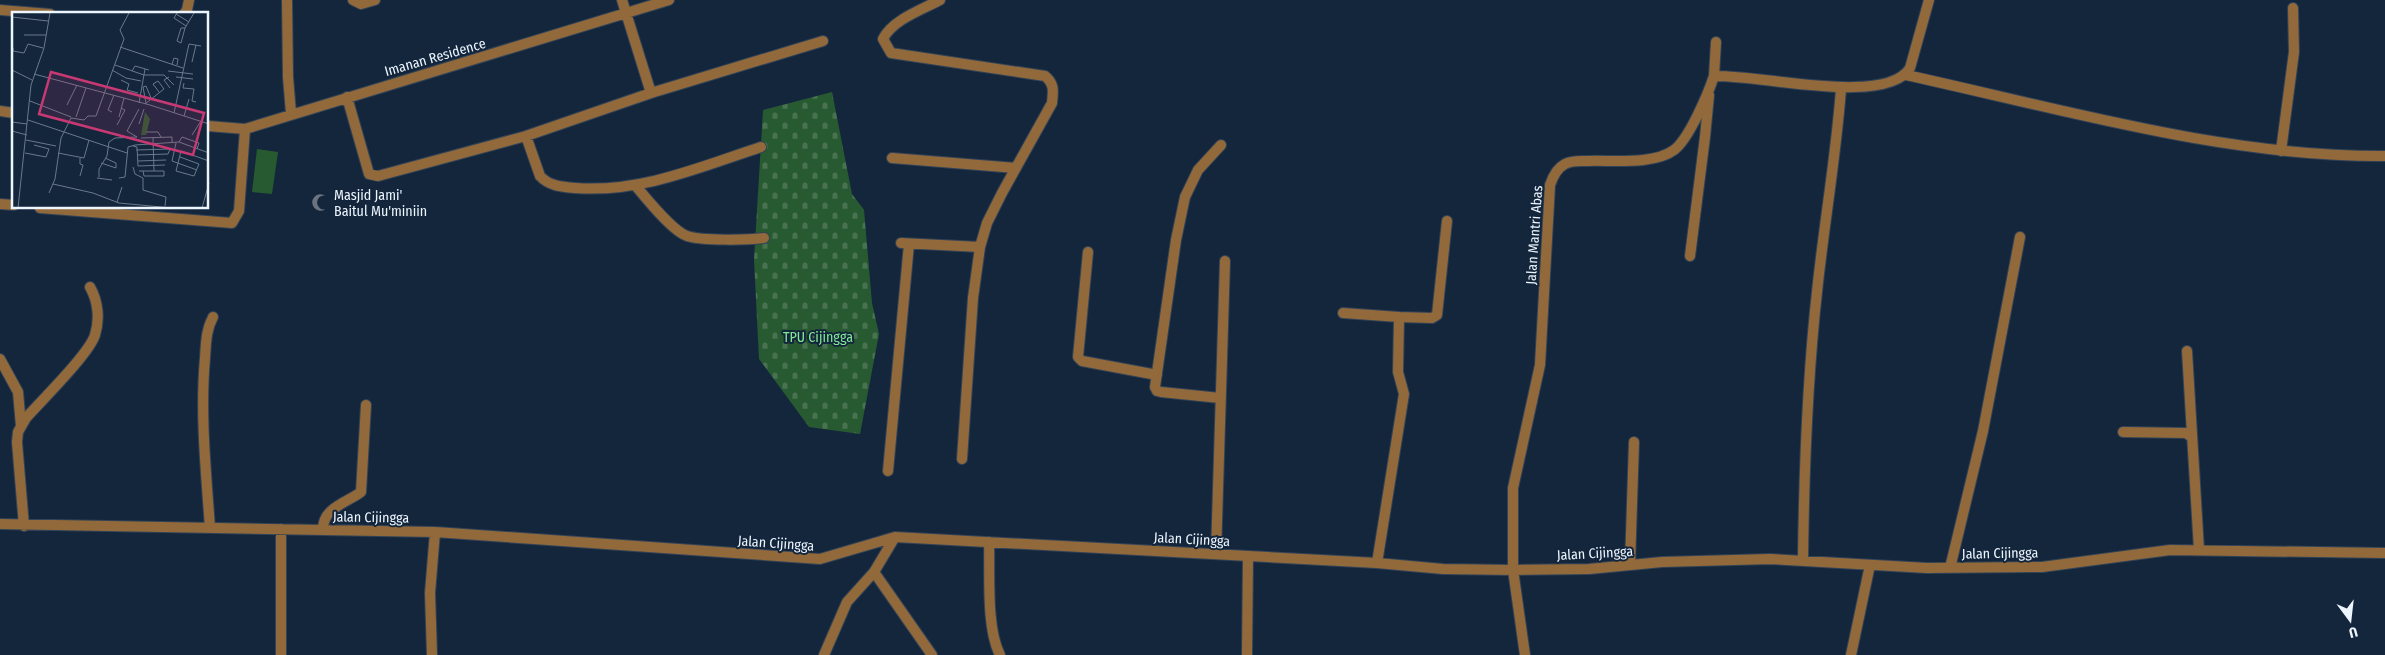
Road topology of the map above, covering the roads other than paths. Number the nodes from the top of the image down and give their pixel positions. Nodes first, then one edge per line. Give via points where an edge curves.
1 (189, 0) edge
2 (287, 0) edge
3 (353, 0) edge
4 (375, 0) edge
5 (622, 0) edge
6 (669, 0) edge
7 (940, 0) edge
8 (1929, 0) edge
9 (2293, 8) dead end
10 (0, 10) edge
11 (25, 12) edge
12 (186, 12) edge
13 (626, 13) junction
14 (823, 41) dead end
15 (1716, 42) dead end
16 (1906, 74) junction
17 (1714, 76) junction
18 (1841, 89) junction
19 (1709, 92) junction
20 (651, 93) junction
21 (346, 96) junction
22 (291, 113) junction
23 (209, 126) edge
24 (245, 128) junction
25 (526, 136) junction
26 (1221, 145) dead end
27 (761, 147) dead end
28 (2281, 151) junction
29 (2385, 156) edge
30 (892, 158) dead end
31 (1016, 168) junction
32 (635, 186) junction
33 (53, 209) edge
34 (1447, 221) dead end
35 (2020, 237) dead end
36 (764, 238) dead end
37 (980, 247) junction
38 (1088, 252) dead end
39 (1690, 256) dead end
40 (1225, 261) dead end
41 (90, 287) dead end
42 (1343, 313) dead end
43 (213, 316) dead end
44 (1399, 317) junction
45 (2186, 351) dead end
46 (0, 359) edge
47 (1157, 375) junction
48 (1220, 398) junction
49 (366, 405) dead end
50 (21, 426) junction
51 (2123, 432) dead end
52 (2190, 436) junction
53 (1634, 442) dead end
54 (962, 459) dead end
55 (888, 471) dead end
56 (0, 524) edge
57 (24, 526) junction
58 (210, 528) junction
59 (281, 529) junction
60 (323, 529) junction
61 (435, 532) junction
62 (895, 537) junction
63 (989, 542) junction
64 (2199, 550) junction
65 (2385, 553) edge
66 (1216, 554) junction
67 (1248, 556) junction
68 (1803, 560) junction
69 (1377, 563) junction
70 (1630, 565) junction
71 (1870, 565) junction
72 (1950, 568) junction
73 (1513, 570) junction
74 (874, 572) junction
75 (827, 653) edge
76 (281, 655) edge
77 (432, 655) edge
78 (932, 655) edge
79 (1000, 655) edge
80 (1247, 655) edge
81 (1525, 655) edge
82 (1851, 655) edge

1 - 12 street
2 - 22 street
3 - 4 street via 357,4
5 - 13 street
6 - 13 street, Imanan Residence
7 - 31 street via 889,29 883,39 885,46 891,53 1045,76 1051,81 1054,90 1052,104
8 - 16 street
9 - 28 street via 2294,52
10 - 11 street
13 - 20 street
13 - 21 street, Imanan Residence
14 - 20 street
15 - 17 street, Jalan Mantri Abas
16 - 18 street via 1882,84
16 - 28 street via 2112,122
17 - 18 street via 1739,76
17 - 19 street, Jalan Mantri Abas
18 - 68 street via 1805,425
19 - 39 street
19 - 73 street, Jalan Mantri Abas via 1685,137 1668,154 1649,159 1569,162 1560,167 1552,178 1540,364 1513,488
20 - 25 street
21 - 22 street, Imanan Residence
21 - 25 street via 372,176
22 - 24 street, Imanan Residence
23 - 24 street, Imanan Residence
24 - 33 street via 239,211 232,223
25 - 32 street via 540,176 554,185 598,190
26 - 47 street via 1198,170 1185,197
27 - 32 street
28 - 29 street via 2326,156
30 - 31 street
31 - 37 street via 988,223
32 - 36 street via 661,216 687,236
34 - 44 street via 1437,315 1432,318
35 - 72 street via 1983,431
37 - 54 street
37 - 55 street via 905,243
38 - 47 street via 1078,357 1082,361
40 - 48 street
41 - 50 street via 97,302 96,329 91,344
42 - 44 street
43 - 58 street via 208,327 203,384
44 - 69 street via 1398,372 1404,394
45 - 52 street
46 - 50 street via 18,392
47 - 48 street via 1155,386 1158,392
48 - 66 street
49 - 60 street via 361,492 327,513
50 - 57 street via 17,452
51 - 52 street
52 - 64 street
53 - 70 street
56 - 57 street, Jalan Cijingga
57 - 58 street, Jalan Cijingga
58 - 59 street, Jalan Cijingga
59 - 60 street, Jalan Cijingga
59 - 76 street
60 - 61 street, Jalan Cijingga
61 - 62 street, Jalan Cijingga via 820,560
61 - 77 street via 430,593
62 - 63 street, Jalan Cijingga
62 - 74 street
63 - 66 street, Jalan Cijingga
63 - 79 street via 992,627
64 - 65 street, Jalan Cijingga
64 - 72 street, Jalan Cijingga via 2140,553 2042,567
66 - 67 street, Jalan Cijingga
67 - 69 street, Jalan Cijingga
67 - 80 street
68 - 70 street, Jalan Cijingga
68 - 71 street, Jalan Cijingga
69 - 73 street, Jalan Cijingga
70 - 73 street, Jalan Cijingga
71 - 72 street, Jalan Cijingga
71 - 82 street
73 - 81 street, Jalan Mantri Abas
74 - 75 street via 847,602
74 - 78 street

